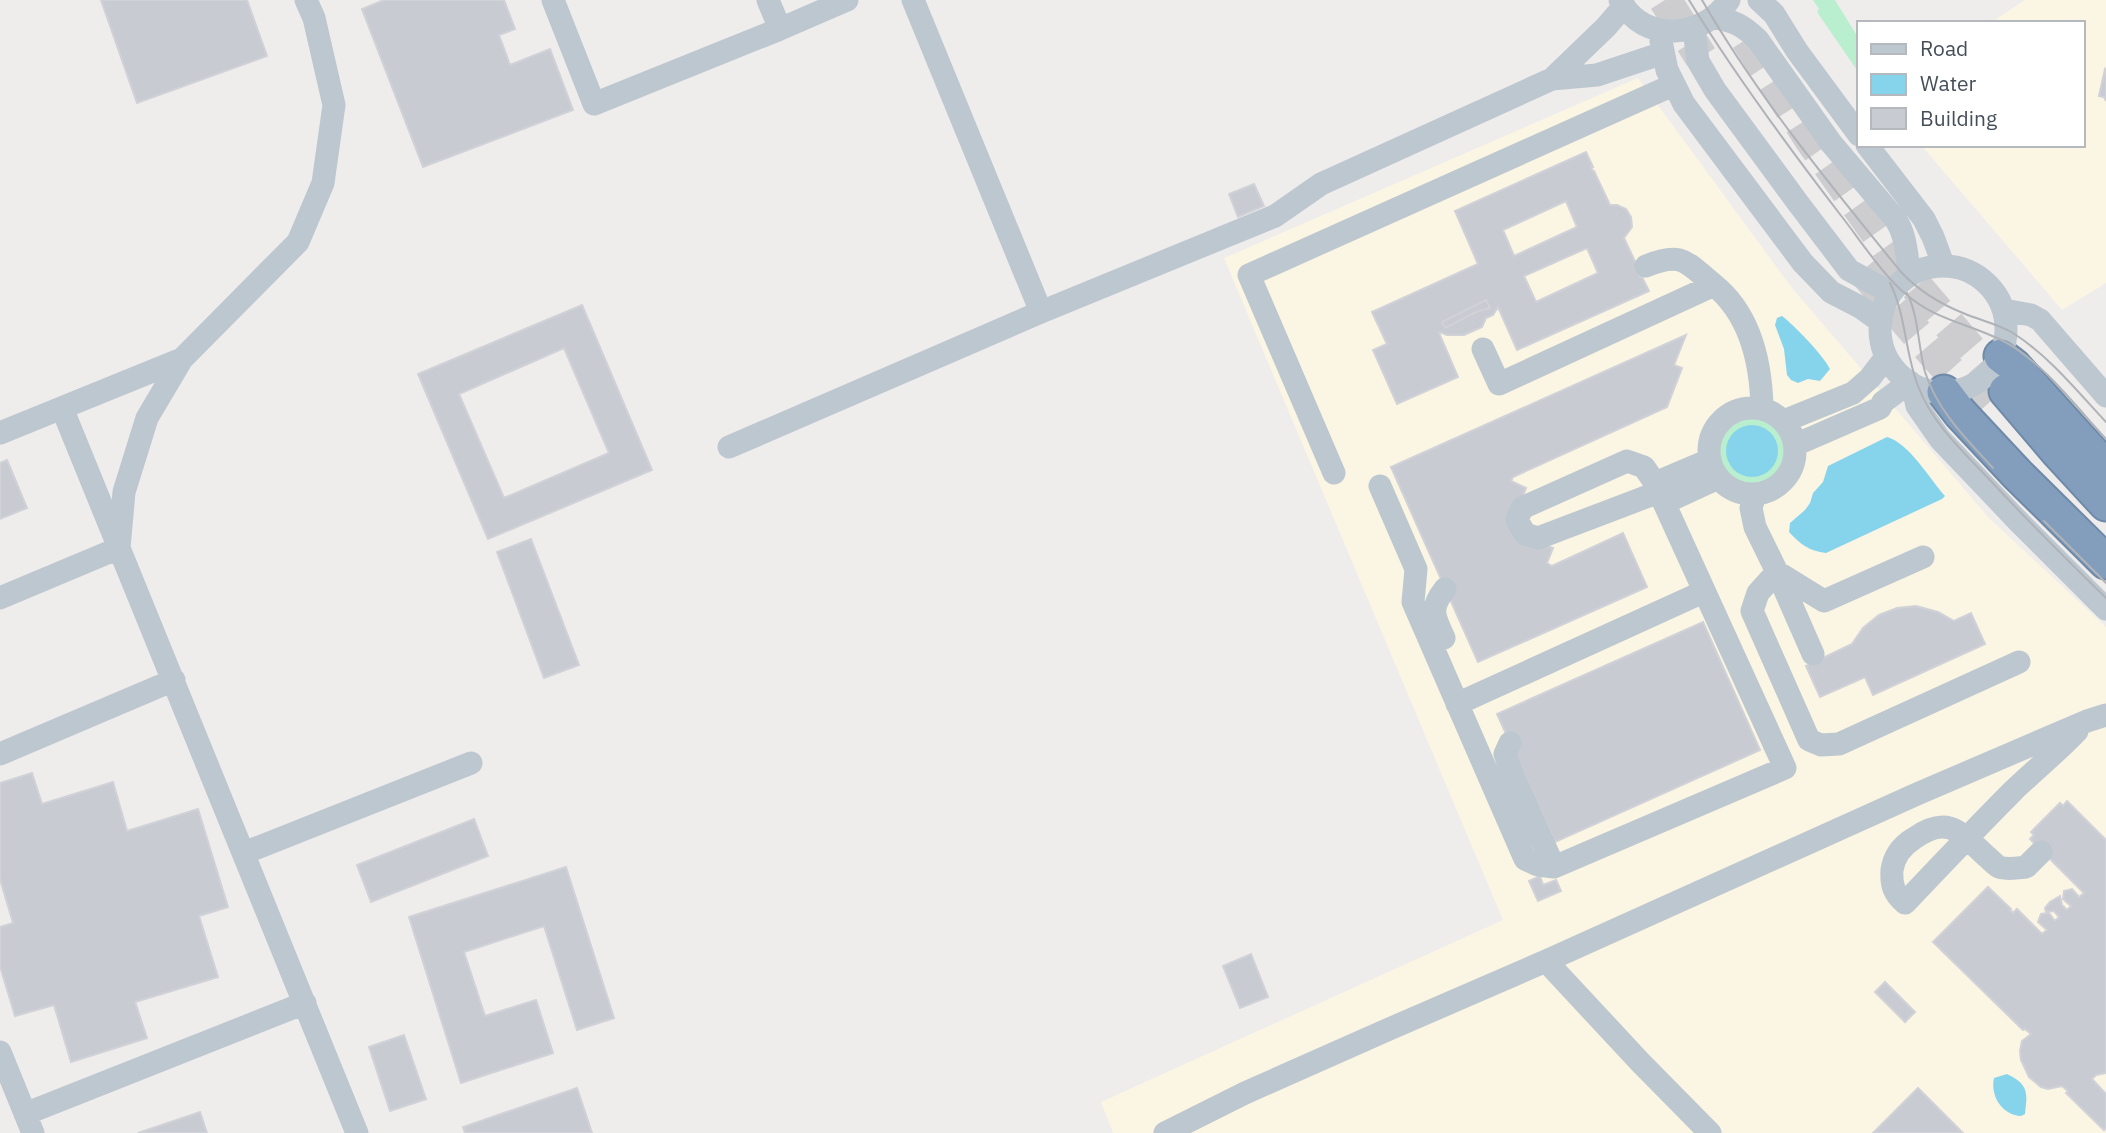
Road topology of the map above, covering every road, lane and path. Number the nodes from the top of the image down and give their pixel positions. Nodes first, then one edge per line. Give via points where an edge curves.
1 (306, 0) edge
2 (553, 0) edge
3 (768, 0) edge
4 (847, 0) edge
5 (913, 0) edge
6 (1729, 0) edge
7 (1622, 3) edge
8 (1767, 5) edge
9 (1714, 18) junction
10 (780, 29) junction
11 (1694, 29) junction
12 (1664, 42) junction
13 (1552, 79) junction
14 (1673, 85) junction
15 (1857, 132) edge
16 (1869, 147) edge
17 (1943, 264) junction
18 (1646, 266) dead end
19 (1910, 275) junction
20 (1714, 285) junction
21 (1891, 293) junction
22 (2004, 310) junction
23 (1041, 312) junction
24 (1881, 322) junction
25 (1483, 349) dead end
26 (2001, 356) junction
27 (1886, 358) junction
28 (182, 359) junction
29 (1911, 383) junction
30 (1944, 392) junction
31 (2106, 396) edge
32 (62, 408) junction
33 (1762, 408) junction
34 (1881, 408) junction
35 (1924, 419) junction
36 (1784, 421) junction
37 (0, 433) edge
38 (1795, 445) junction
39 (729, 447) dead end
40 (2106, 468) edge
41 (1714, 469) junction
42 (1334, 473) dead end
43 (1380, 486) dead end
44 (1659, 493) junction
45 (1755, 495) junction
46 (2106, 504) edge
47 (2106, 534) edge
48 (120, 548) junction
49 (1923, 557) dead end
50 (2106, 562) edge
51 (1777, 572) junction
52 (1445, 589) dead end
53 (1703, 592) junction
54 (0, 598) edge
55 (2106, 608) edge
56 (1813, 654) dead end
57 (2019, 662) dead end
58 (174, 681) junction
59 (1464, 701) junction
60 (2099, 721) edge
61 (1510, 743) dead end
62 (0, 754) edge
63 (471, 763) dead end
64 (2041, 852) dead end
65 (244, 853) junction
66 (1554, 867) junction
67 (1546, 961) junction
68 (305, 1003) junction
69 (0, 1052) edge
70 (29, 1124) edge
71 (357, 1133) edge
72 (1165, 1133) edge
73 (1710, 1133) edge

1 - 28 street via 334,105 323,183 298,242
2 - 10 street via 594,104
3 - 10 street
4 - 10 street
5 - 23 street
6 - 9 street
7 - 12 street
7 - 13 street via 1606,27
8 - 15 street
9 - 11 street
9 - 19 street via 1738,23 1758,40 1830,143 1896,220 1906,241
11 - 12 street
11 - 21 street via 1699,61 1715,90 1798,203 1849,270
12 - 13 street via 1597,75
12 - 14 street
13 - 23 street via 1321,184 1275,216
14 - 24 street via 1803,263 1831,292
14 - 42 street via 1249,275
16 - 17 street via 1924,219
17 - 19 street
17 - 22 street via 1978,276 1994,290
18 - 20 street via 1677,259
19 - 21 street
20 - 25 street via 1499,384
20 - 33 street via 1732,303 1749,332 1760,374
21 - 24 street
22 - 26 street via 2007,326
22 - 31 street via 2031,315 2049,327
23 - 39 street
24 - 27 street
26 - 30 street via 1973,385
26 - 40 highway
27 - 29 street
27 - 36 street via 1853,393
28 - 32 street
28 - 48 street via 147,418 124,492
29 - 30 street
29 - 34 street
29 - 35 street
30 - 50 highway via 2017,474
32 - 37 street
32 - 48 street
33 - 36 street
33 - 41 street via 1740,409 1718,423 1709,447
34 - 35 street via 1899,408
34 - 38 street
35 - 55 street
36 - 38 street
38 - 45 street via 1790,473 1781,484
41 - 44 street
41 - 45 street via 1727,486
43 - 59 street via 1416,569 1413,602
44 - 44 street via 1644,467 1627,461 1522,508 1517,520 1525,534 1538,538
44 - 53 street
45 - 51 street via 1751,508 1755,527
46 - 47 highway via 2058,452 1996,401
48 - 54 street
48 - 58 street
49 - 51 street via 1824,601
51 - 56 street
51 - 57 street via 1758,593 1752,611 1809,740 1821,745 1839,744
52 - 59 street via 1436,600 1434,615
53 - 59 street
53 - 66 street via 1785,768
58 - 62 street
58 - 65 street
59 - 66 street via 1525,859
60 - 64 street via 2058,750 1967,839 1999,867 2026,867
60 - 67 street via 1917,794
61 - 66 street via 1505,754 1510,771
63 - 65 street
65 - 68 street
67 - 72 street
67 - 73 street
68 - 70 street
68 - 71 street
69 - 70 street

